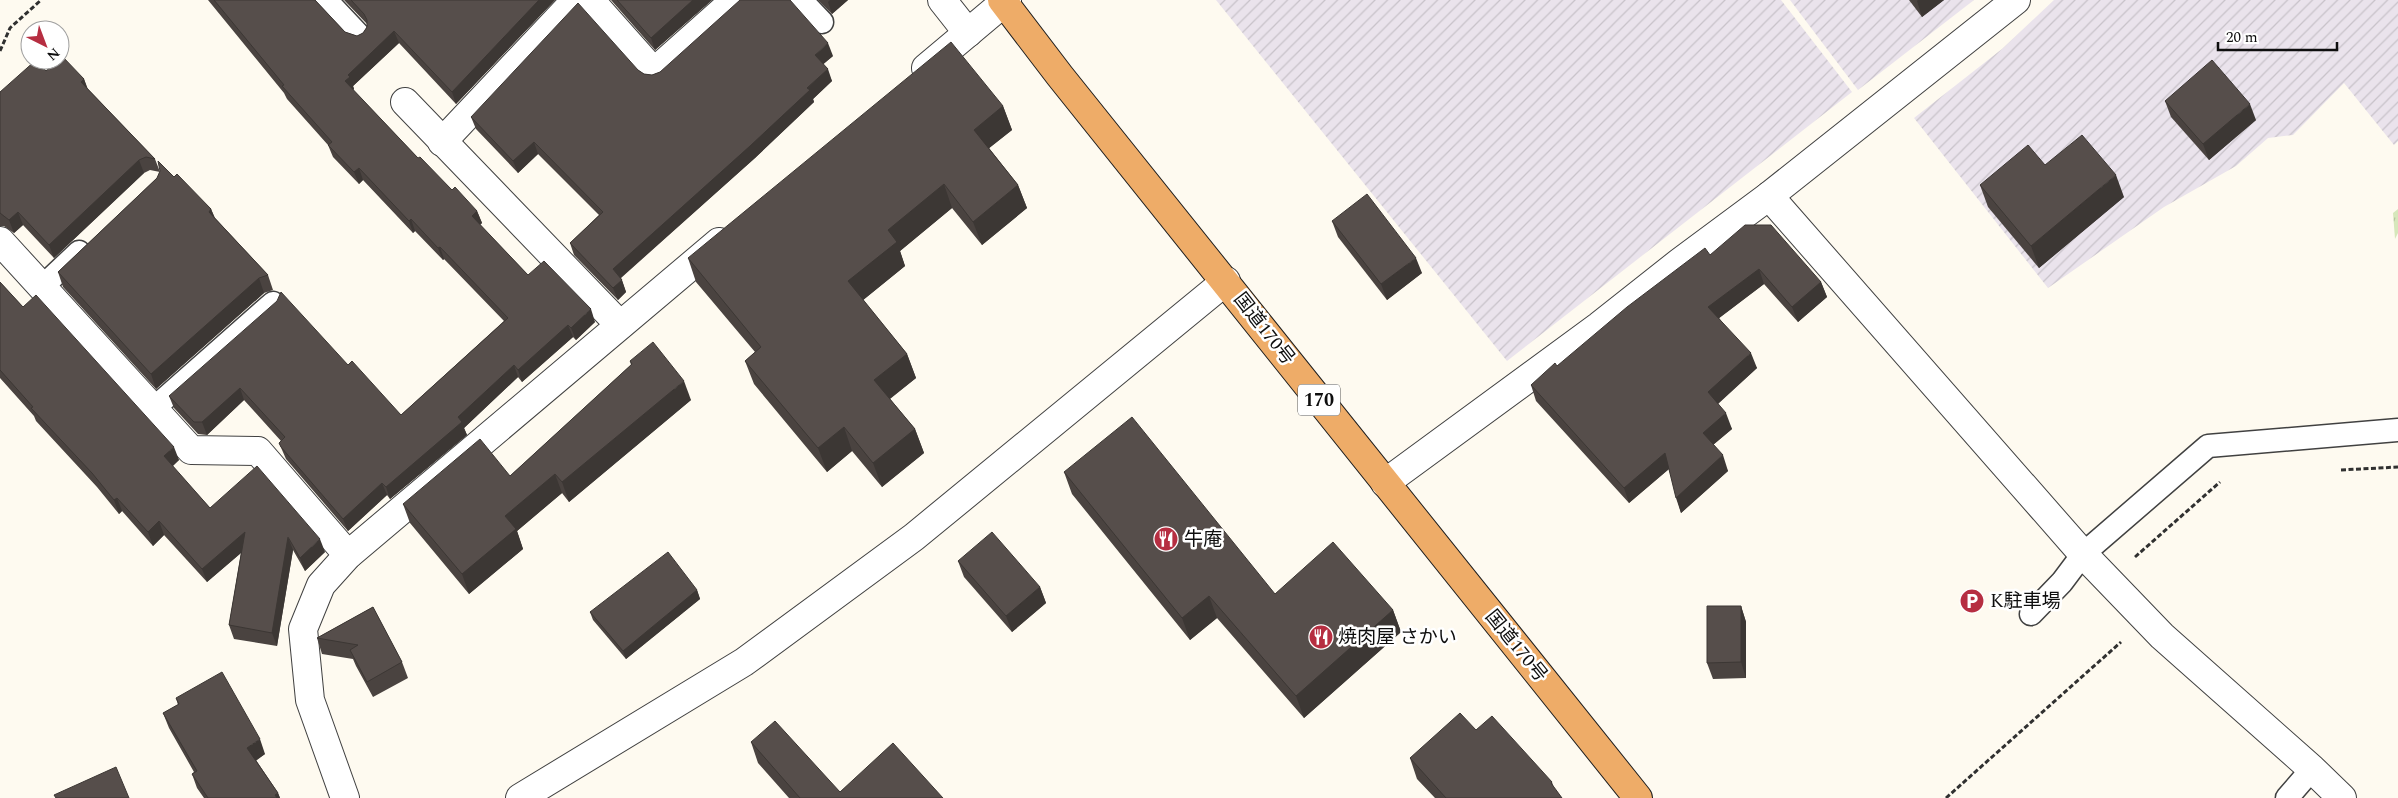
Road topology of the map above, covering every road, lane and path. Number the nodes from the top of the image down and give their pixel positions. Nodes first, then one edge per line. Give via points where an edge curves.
1 (41, 0) edge
2 (326, 0) edge
3 (576, 0) edge
4 (590, 0) edge
5 (735, 0) edge
6 (801, 0) edge
7 (942, 0) edge
8 (2016, 0) edge
9 (1004, 1) edge
10 (822, 22) dead end
11 (968, 33) junction
12 (358, 35) edge
13 (0, 51) edge
14 (908, 84) edge
15 (405, 102) dead end
16 (442, 142) junction
17 (1769, 196) junction
18 (741, 224) edge
19 (98, 235) edge
20 (0, 241) edge
21 (1226, 281) junction
22 (42, 287) junction
23 (273, 304) edge
24 (620, 325) junction
25 (153, 409) junction
26 (2398, 430) edge
27 (2398, 467) edge
28 (2332, 470) dead end
29 (2227, 476) dead end
30 (1385, 484) junction
31 (2083, 554) junction
32 (348, 555) junction
33 (2130, 561) dead end
34 (2031, 614) dead end
35 (2129, 646) dead end
36 (2312, 768) junction
37 (345, 798) edge
38 (520, 798) edge
39 (1638, 798) edge
40 (1946, 798) edge
41 (2287, 798) edge
42 (2342, 798) edge

1 - 13 path via 10,28
2 - 12 lane
3 - 16 street
4 - 5 street via 654,72
6 - 10 lane
7 - 11 street
8 - 17 street
9 - 11 street
9 - 21 highway, 国道170号 / 170 via 1060,76
11 - 14 street
15 - 16 street
16 - 24 street
17 - 30 street
17 - 31 street
18 - 24 street
19 - 22 lane
20 - 22 street
21 - 30 highway, 国道170号 / 170
21 - 38 street via 914,537 744,662
22 - 25 street
23 - 25 lane
24 - 32 street
25 - 32 street via 191,450 258,451
26 - 31 lane via 2208,446
27 - 28 path
29 - 33 path
30 - 39 highway, 国道170号 / 170
31 - 34 lane
31 - 36 street via 2162,636
32 - 37 street via 321,585 304,630 310,700
35 - 40 path via 2123,640
36 - 41 lane
36 - 42 street

